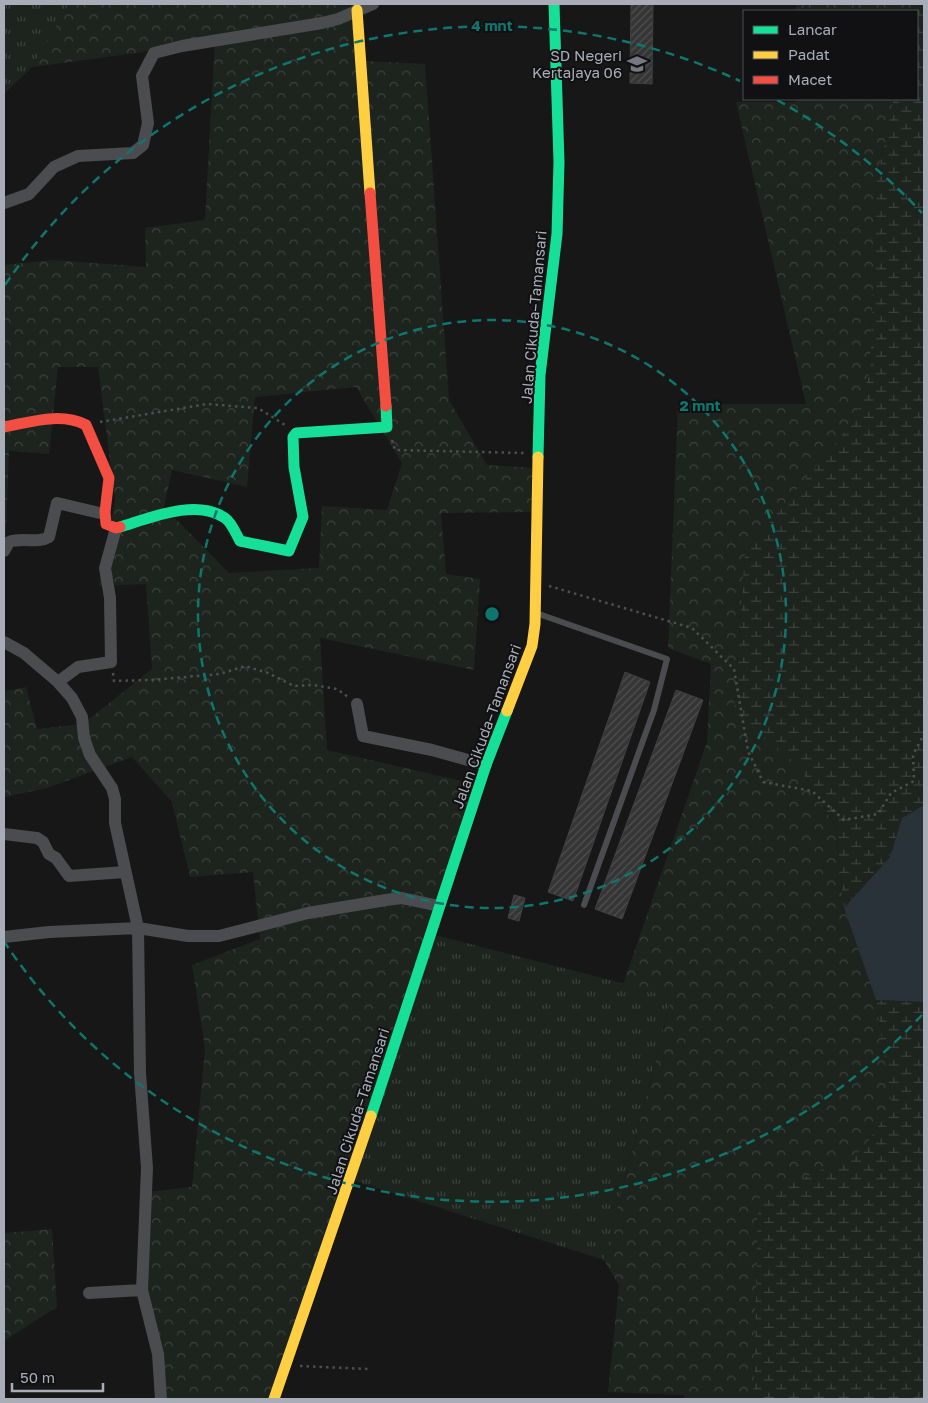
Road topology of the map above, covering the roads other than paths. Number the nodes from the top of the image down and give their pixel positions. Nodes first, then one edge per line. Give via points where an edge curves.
1 (372, 4) edge
2 (554, 4) edge
3 (357, 10) junction
4 (4, 203) edge
5 (4, 426) edge
6 (104, 514) junction
7 (116, 528) junction
8 (4, 551) edge
9 (535, 613) junction
10 (4, 642) edge
11 (58, 682) junction
12 (357, 704) road end
13 (486, 765) junction
14 (4, 834) edge
15 (125, 872) junction
16 (584, 905) dead end
17 (439, 906) junction
18 (138, 928) junction
19 (4, 937) edge
20 (142, 1290) junction
21 (89, 1293) dead end
22 (161, 1399) edge
23 (274, 1399) edge

1 - 3 street
2 - 9 street, Jalan Cikuda–Tamansari via 559,171 556,234 540,375
3 - 4 street via 322,23 154,53 142,76 148,123 143,145 133,153 78,156 54,167 29,194
3 - 7 street via 387,427 296,433 293,436 294,468 303,517 289,552 240,540 226,518 209,513 180,511
5 - 6 street via 56,418 85,424 109,477
6 - 7 street via 106,524
6 - 8 street via 57,503 49,537 44,540 17,539 8,542
7 - 11 street via 105,568 110,598 111,662 78,667
9 - 13 street, Jalan Cikuda–Tamansari via 532,646
9 - 16 lane via 667,659 654,710
10 - 11 street via 24,653
11 - 15 street via 82,717 90,755 112,788
12 - 13 street via 364,736
13 - 17 street, Jalan Cikuda–Tamansari
14 - 15 street via 37,838 69,876
15 - 18 street
17 - 18 street via 402,898 386,900 308,913 219,936 188,936
17 - 23 street, Jalan Cikuda–Tamansari via 359,1153
18 - 19 street
18 - 20 street via 140,1073 147,1168
20 - 21 street
20 - 22 street via 158,1354

